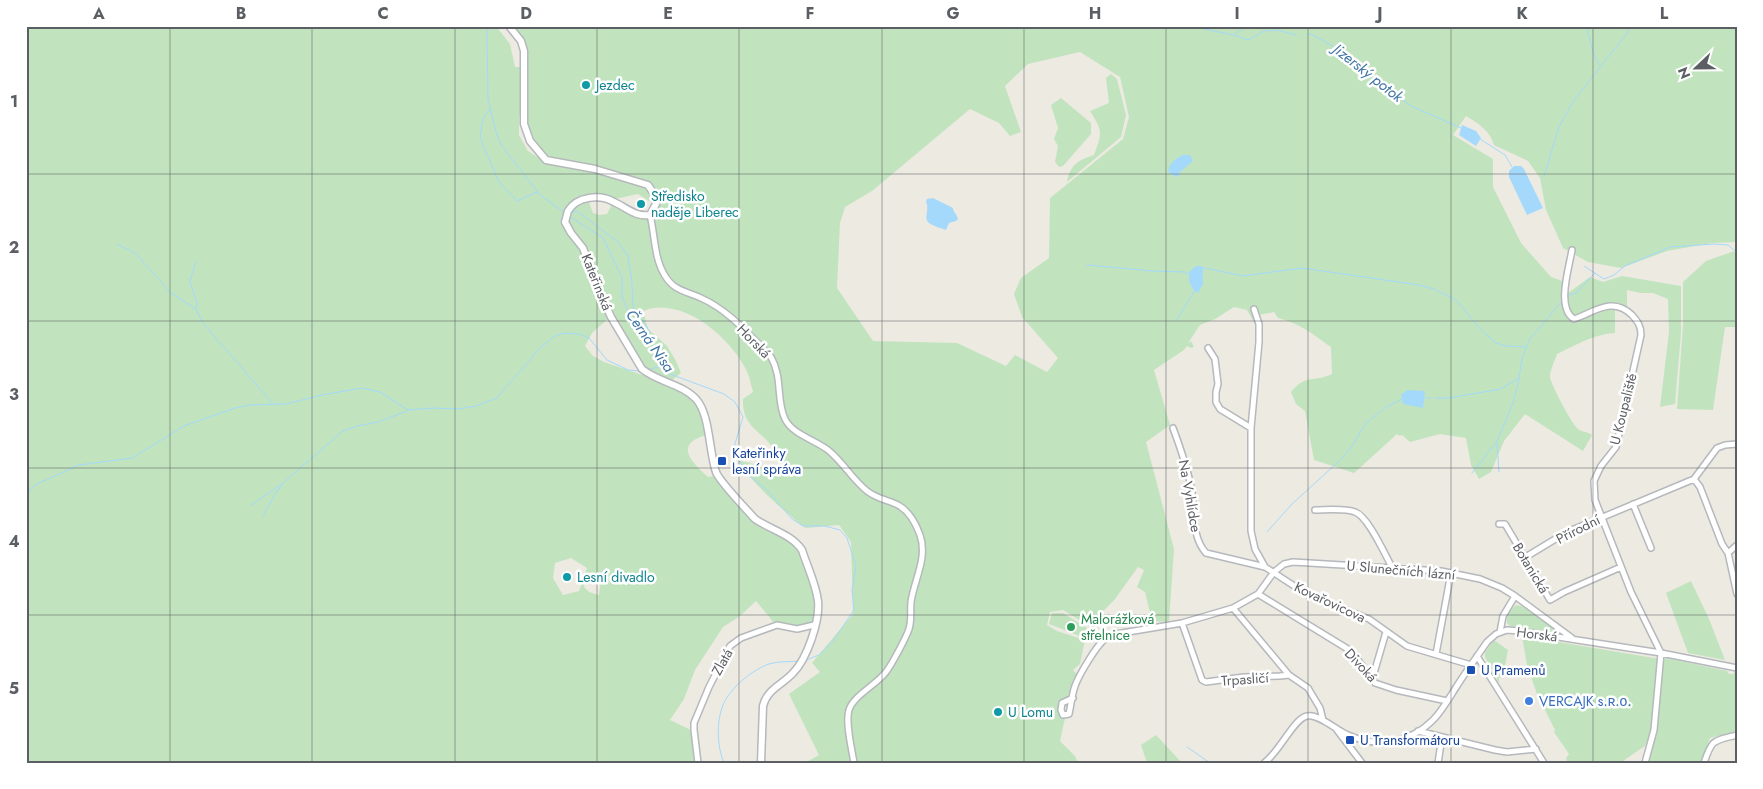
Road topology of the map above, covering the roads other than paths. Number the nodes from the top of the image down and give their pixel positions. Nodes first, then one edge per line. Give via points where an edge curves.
1 (509, 26) edge
2 (650, 215) junction
3 (1572, 252) dead end
4 (1254, 309) dead end
5 (1208, 348) dead end
6 (1173, 428) dead end
7 (1251, 428) junction
8 (1737, 444) edge
9 (1694, 479) junction
10 (1633, 504) junction
11 (1315, 510) dead end
12 (1600, 517) junction
13 (1499, 524) dead end
14 (1737, 545) edge
15 (1651, 548) dead end
16 (1728, 553) junction
17 (1524, 558) junction
18 (1265, 567) junction
19 (1392, 567) junction
20 (1622, 567) junction
21 (1274, 572) junction
22 (1451, 573) junction
23 (1258, 594) junction
24 (1737, 594) edge
25 (1515, 596) junction
26 (1233, 608) junction
27 (1182, 623) junction
28 (814, 625) junction
29 (1386, 632) junction
30 (1500, 632) junction
31 (1572, 638) junction
32 (1661, 653) junction
33 (1436, 654) junction
34 (1477, 656) junction
35 (1471, 665) junction
36 (1737, 668) edge
37 (1289, 674) junction
38 (1372, 680) junction
39 (1073, 698) dead end
40 (1447, 701) junction
41 (1323, 720) junction
42 (1337, 730) junction
43 (1418, 731) junction
44 (1737, 735) edge
45 (1442, 737) junction
46 (1355, 738) junction
47 (1536, 749) junction
48 (1352, 750) junction
49 (698, 763) edge
50 (761, 763) edge
51 (854, 763) edge
52 (1264, 763) edge
53 (1362, 763) edge
54 (1438, 763) edge
55 (1544, 763) edge
56 (1645, 763) edge
57 (1704, 763) edge

1 - 2 street, Horská via 521,41 524,51 524,124 530,141 546,160 648,185 656,204
2 - 28 street, Kateřinská via 635,214 614,201 600,198 574,204 565,222 583,248 601,295 637,362 649,375 689,393 697,400 710,440 716,474 755,519 798,543 818,600
2 - 51 street, Horská via 657,261 676,289 720,308 771,357 776,366 786,421 840,460 864,489 876,498 899,506 911,517 921,538 922,562 911,604 909,629 886,672 848,710
3 - 12 street, U Koupaliště via 1564,300 1569,316 1574,319 1607,306 1620,307 1639,323 1641,329 1616,447 1594,481
4 - 7 street via 1260,342
5 - 7 street via 1215,359 1216,402 1220,409
6 - 18 street, Na Vyhlídce via 1192,488 1200,546 1206,553 1217,557
7 - 18 street via 1250,531
8 - 9 street via 1717,448
9 - 10 street, Přírodní
9 - 16 street
10 - 12 street, Přírodní
10 - 15 street
11 - 19 street via 1355,512 1361,516
12 - 17 street, Přírodní
12 - 20 street, U Koupaliště
13 - 17 street, Botanická via 1505,524
14 - 16 street
16 - 24 street
17 - 20 street, Botanická via 1550,600
18 - 21 street, Na Vyhlídce
19 - 21 street, U Slunečních lázní via 1293,562
19 - 22 street, U Slunečních lázní
20 - 32 street, U Koupaliště
21 - 23 street
21 - 29 street, Kovařovicova via 1308,595 1364,616
22 - 25 street, U Slunečních lázní via 1480,579
22 - 33 street
23 - 26 street
23 - 38 street, Divoká via 1351,651
25 - 30 street via 1503,616
25 - 31 street, U Slunečních lázní
26 - 27 street
26 - 37 street
27 - 37 street, Trpasličí via 1202,680 1206,682
27 - 39 street via 1107,637 1074,686
28 - 49 street, Zlatá via 797,629 777,625 740,638 730,646 694,723
28 - 50 street, Kateřinská via 800,664 764,700
29 - 33 street, Kovařovicova via 1408,646
29 - 38 street
30 - 31 street, Horská via 1519,631
30 - 34 street, Horská
31 - 32 street, Horská
32 - 36 street, Horská
32 - 56 street via 1654,730
33 - 35 street, Kovařovicova
34 - 35 street, Horská
34 - 47 street
35 - 40 street, Horská
37 - 41 street via 1308,688
38 - 40 street, Divoká via 1396,690
40 - 43 street, Horská via 1432,721
41 - 42 street, Horská
41 - 52 street via 1311,715 1301,719
42 - 46 street, Horská
42 - 48 street
43 - 45 street
43 - 46 street, Horská via 1400,740 1383,743
44 - 57 street via 1715,740
45 - 47 street via 1507,752
45 - 54 street
46 - 48 street
47 - 55 street
48 - 53 street

